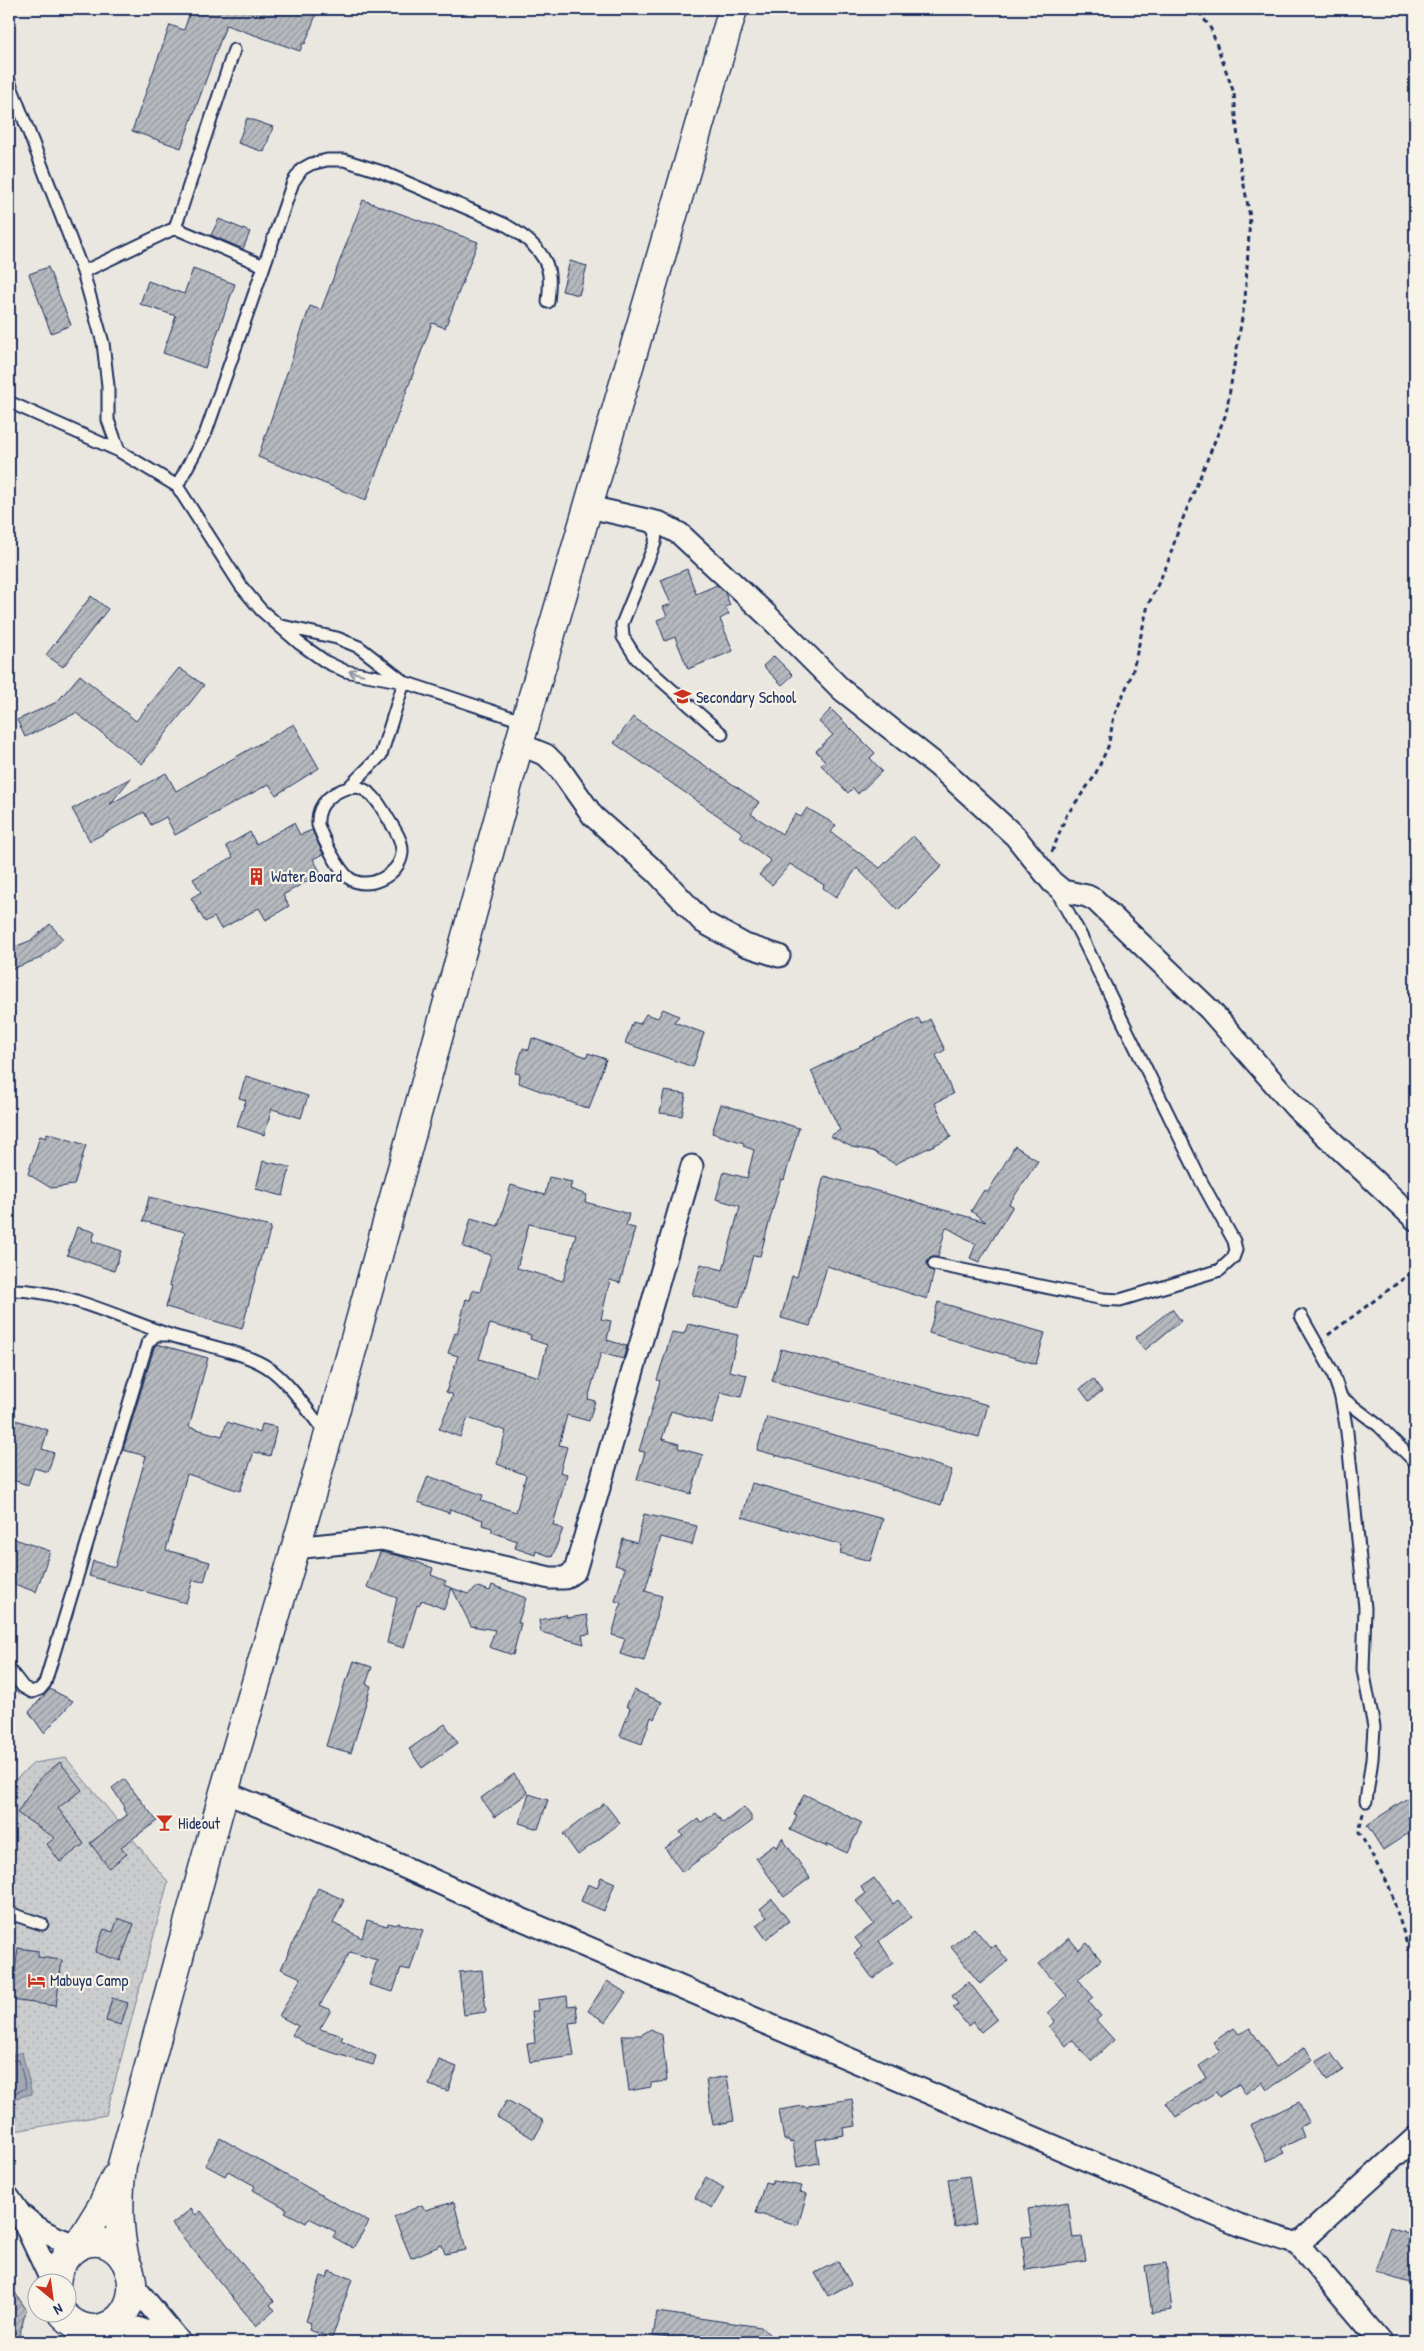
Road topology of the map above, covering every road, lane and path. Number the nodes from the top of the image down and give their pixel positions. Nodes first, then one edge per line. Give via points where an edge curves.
1 (733, 9) edge
2 (1197, 9) edge
3 (234, 50) dead end
4 (9, 81) edge
5 (175, 228) junction
6 (264, 266) junction
7 (83, 272) junction
8 (548, 302) dead end
9 (9, 402) edge
10 (119, 451) junction
11 (177, 486) junction
12 (589, 506) junction
13 (645, 519) junction
14 (282, 626) junction
15 (404, 682) junction
16 (522, 733) junction
17 (722, 734) dead end
18 (348, 788) junction
19 (1052, 882) junction
20 (779, 956) dead end
21 (692, 1166) dead end
22 (1415, 1219) edge
23 (934, 1264) dead end
24 (1415, 1270) edge
25 (9, 1290) edge
26 (1301, 1316) dead end
27 (170, 1335) junction
28 (1318, 1343) junction
29 (1341, 1397) junction
30 (328, 1437) junction
31 (1415, 1462) edge
32 (294, 1548) junction
33 (9, 1669) edge
34 (224, 1792) junction
35 (1366, 1801) joint
36 (9, 1913) edge
37 (42, 1924) dead end
38 (1415, 1969) edge
39 (1415, 2138) edge
40 (122, 2165) junction
41 (14, 2206) edge
42 (1298, 2244) junction
43 (78, 2245) junction
44 (129, 2272) junction
45 (50, 2274) edge
46 (58, 2274) edge
47 (61, 2324) edge
48 (74, 2324) edge
49 (103, 2335) edge
50 (60, 2342) edge
51 (176, 2342) edge
52 (180, 2342) edge
53 (1380, 2342) edge

1 - 12 main road
2 - 19 path via 1211,29 1234,93 1240,164 1250,216 1245,300 1226,414 1148,605 1132,674 1114,716 1108,747 1094,777 1066,816 1055,841 1050,862
3 - 5 lane
4 - 7 lane
5 - 6 lane
5 - 7 lane
6 - 8 lane via 294,182 302,169 326,160 344,160 382,172 520,233 534,246 546,265 549,273
6 - 11 lane via 206,432
7 - 10 lane via 103,343 108,420
9 - 10 lane
10 - 11 lane
11 - 14 lane via 242,586 261,610
12 - 13 street
12 - 16 main road
13 - 17 lane via 656,532 655,543 622,624 622,637 637,659
13 - 19 street via 680,534 842,690 938,766 1015,836
14 - 15 lane via 337,638 358,647
15 -> 14 lane via 345,671 299,643
15 - 16 lane
15 - 18 lane via 380,755
16 - 20 street via 558,768 593,816 656,873 703,922 745,944
16 - 30 main road
18 - 18 lane via 365,789 372,794 402,845 396,869 371,883 363,884 348,877 318,825 317,817 324,802
19 - 22 street via 1063,891 1095,900 1210,1010 1295,1107
19 - 23 lane via 1236,1250 1233,1258 1220,1270 1120,1300
21 - 32 street via 575,1571 565,1578 550,1578 382,1539
24 - 28 path
25 - 27 lane via 59,1296
26 - 28 lane
27 - 30 lane via 259,1362 282,1380
27 - 33 lane via 155,1336 147,1344 44,1683 32,1692
28 - 29 lane
29 - 31 lane via 1379,1426
29 - 35 lane via 1365,1608 1363,1670 1374,1726
30 - 32 main road
32 - 34 main road
34 - 40 main road
34 - 42 street via 359,1847 1239,2226
35 - 38 path via 1359,1832 1389,1886
36 - 37 lane
39 - 42 street
40 - 43 main road
40 - 44 main road via 119,2232
41 - 43 street via 37,2228 52,2237
41 - 45 street
42 - 53 street
43 - 44 main road via 92,2241 114,2248
43 - 46 main road via 61,2263
44 - 49 main road via 127,2310
44 - 52 street via 149,2307
47 - 50 main road
48 - 49 main road
49 - 51 street via 137,2328

